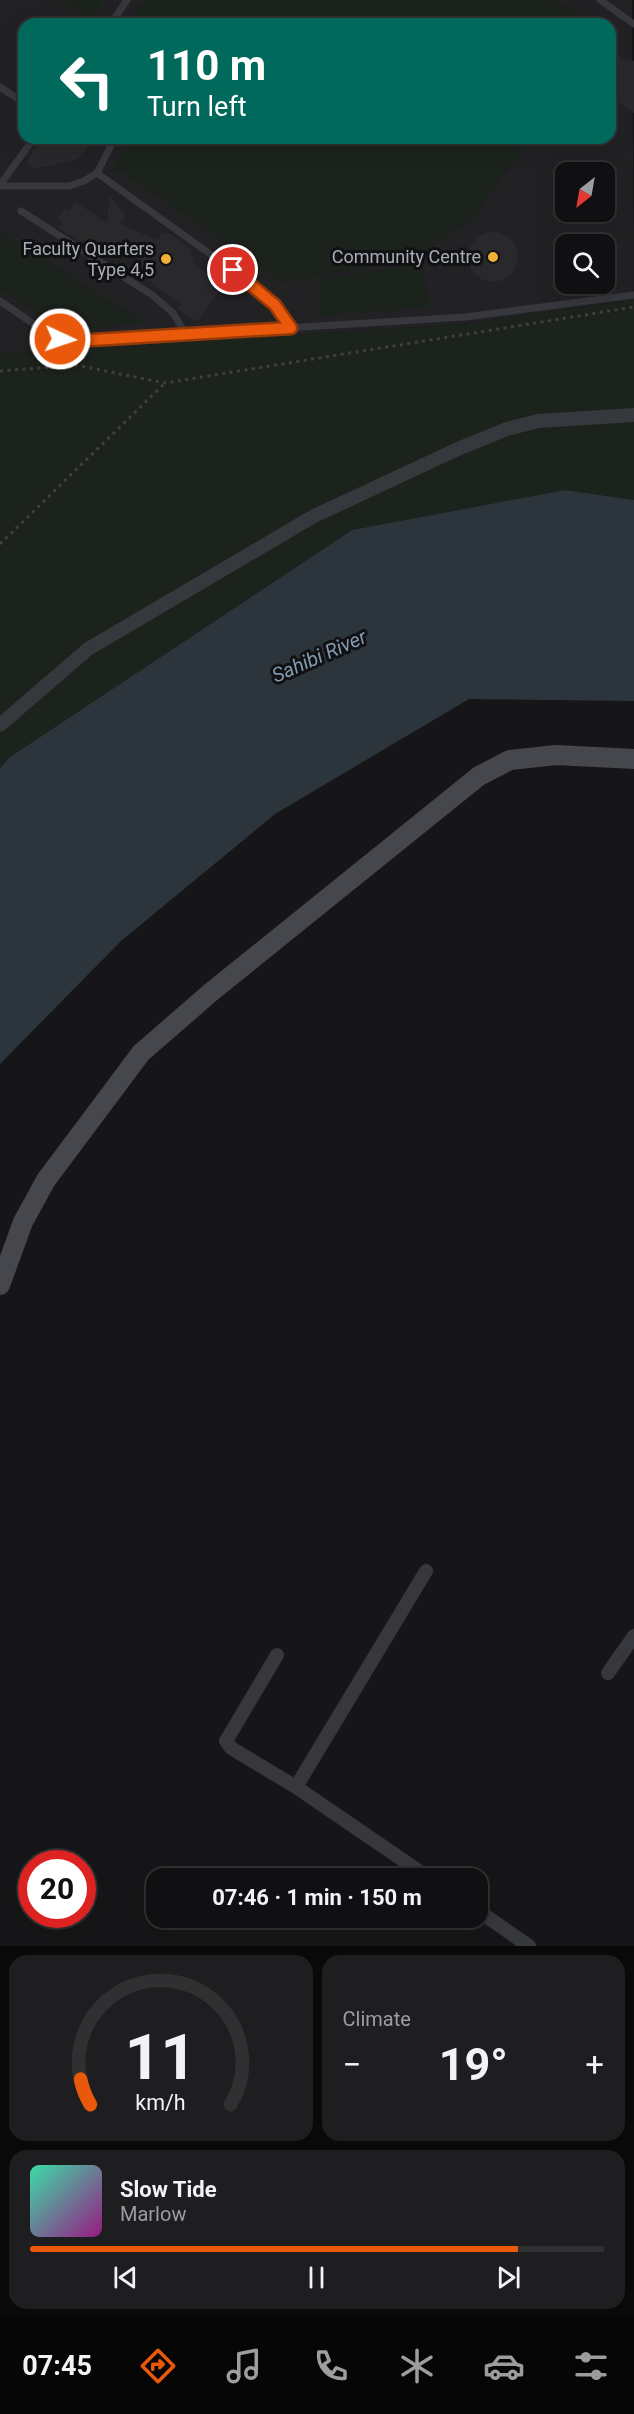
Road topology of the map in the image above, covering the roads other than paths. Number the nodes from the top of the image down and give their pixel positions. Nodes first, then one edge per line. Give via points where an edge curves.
1 (127, 0) edge
2 (600, 0) edge
3 (115, 18) edge
4 (634, 24) edge
5 (0, 87) edge
6 (18, 99) edge
7 (30, 144) edge
8 (111, 144) edge
9 (98, 173) junction
10 (0, 186) edge
11 (21, 211) dead end
12 (634, 295) edge
13 (0, 301) edge
14 (291, 328) junction
15 (186, 334) junction
16 (634, 415) edge
17 (0, 725) edge
18 (634, 759) edge
19 (0, 1285) edge
20 (426, 1571) dead end
21 (634, 1636) edge
22 (277, 1655) dead end
23 (608, 1673) dead end
24 (296, 1786) junction
25 (415, 1868) edge
26 (488, 1918) edge
27 (529, 1946) edge

1 - 3 lane
2 - 4 lane
5 - 6 lane
7 - 10 lane
8 - 9 lane
9 - 10 lane via 69,186
9 - 14 lane via 252,284 275,305
11 - 15 lane via 152,295 174,313
12 - 14 lane via 465,317
13 - 15 lane via 60,339
14 - 15 lane
16 - 17 street via 538,421 507,429 314,516 88,649
18 - 19 street via 556,755 510,760 479,776 171,1025 141,1053 46,1179 23,1222
20 - 24 street
21 - 23 street
22 - 24 street via 226,1741 231,1748
24 - 25 street
26 - 27 street

